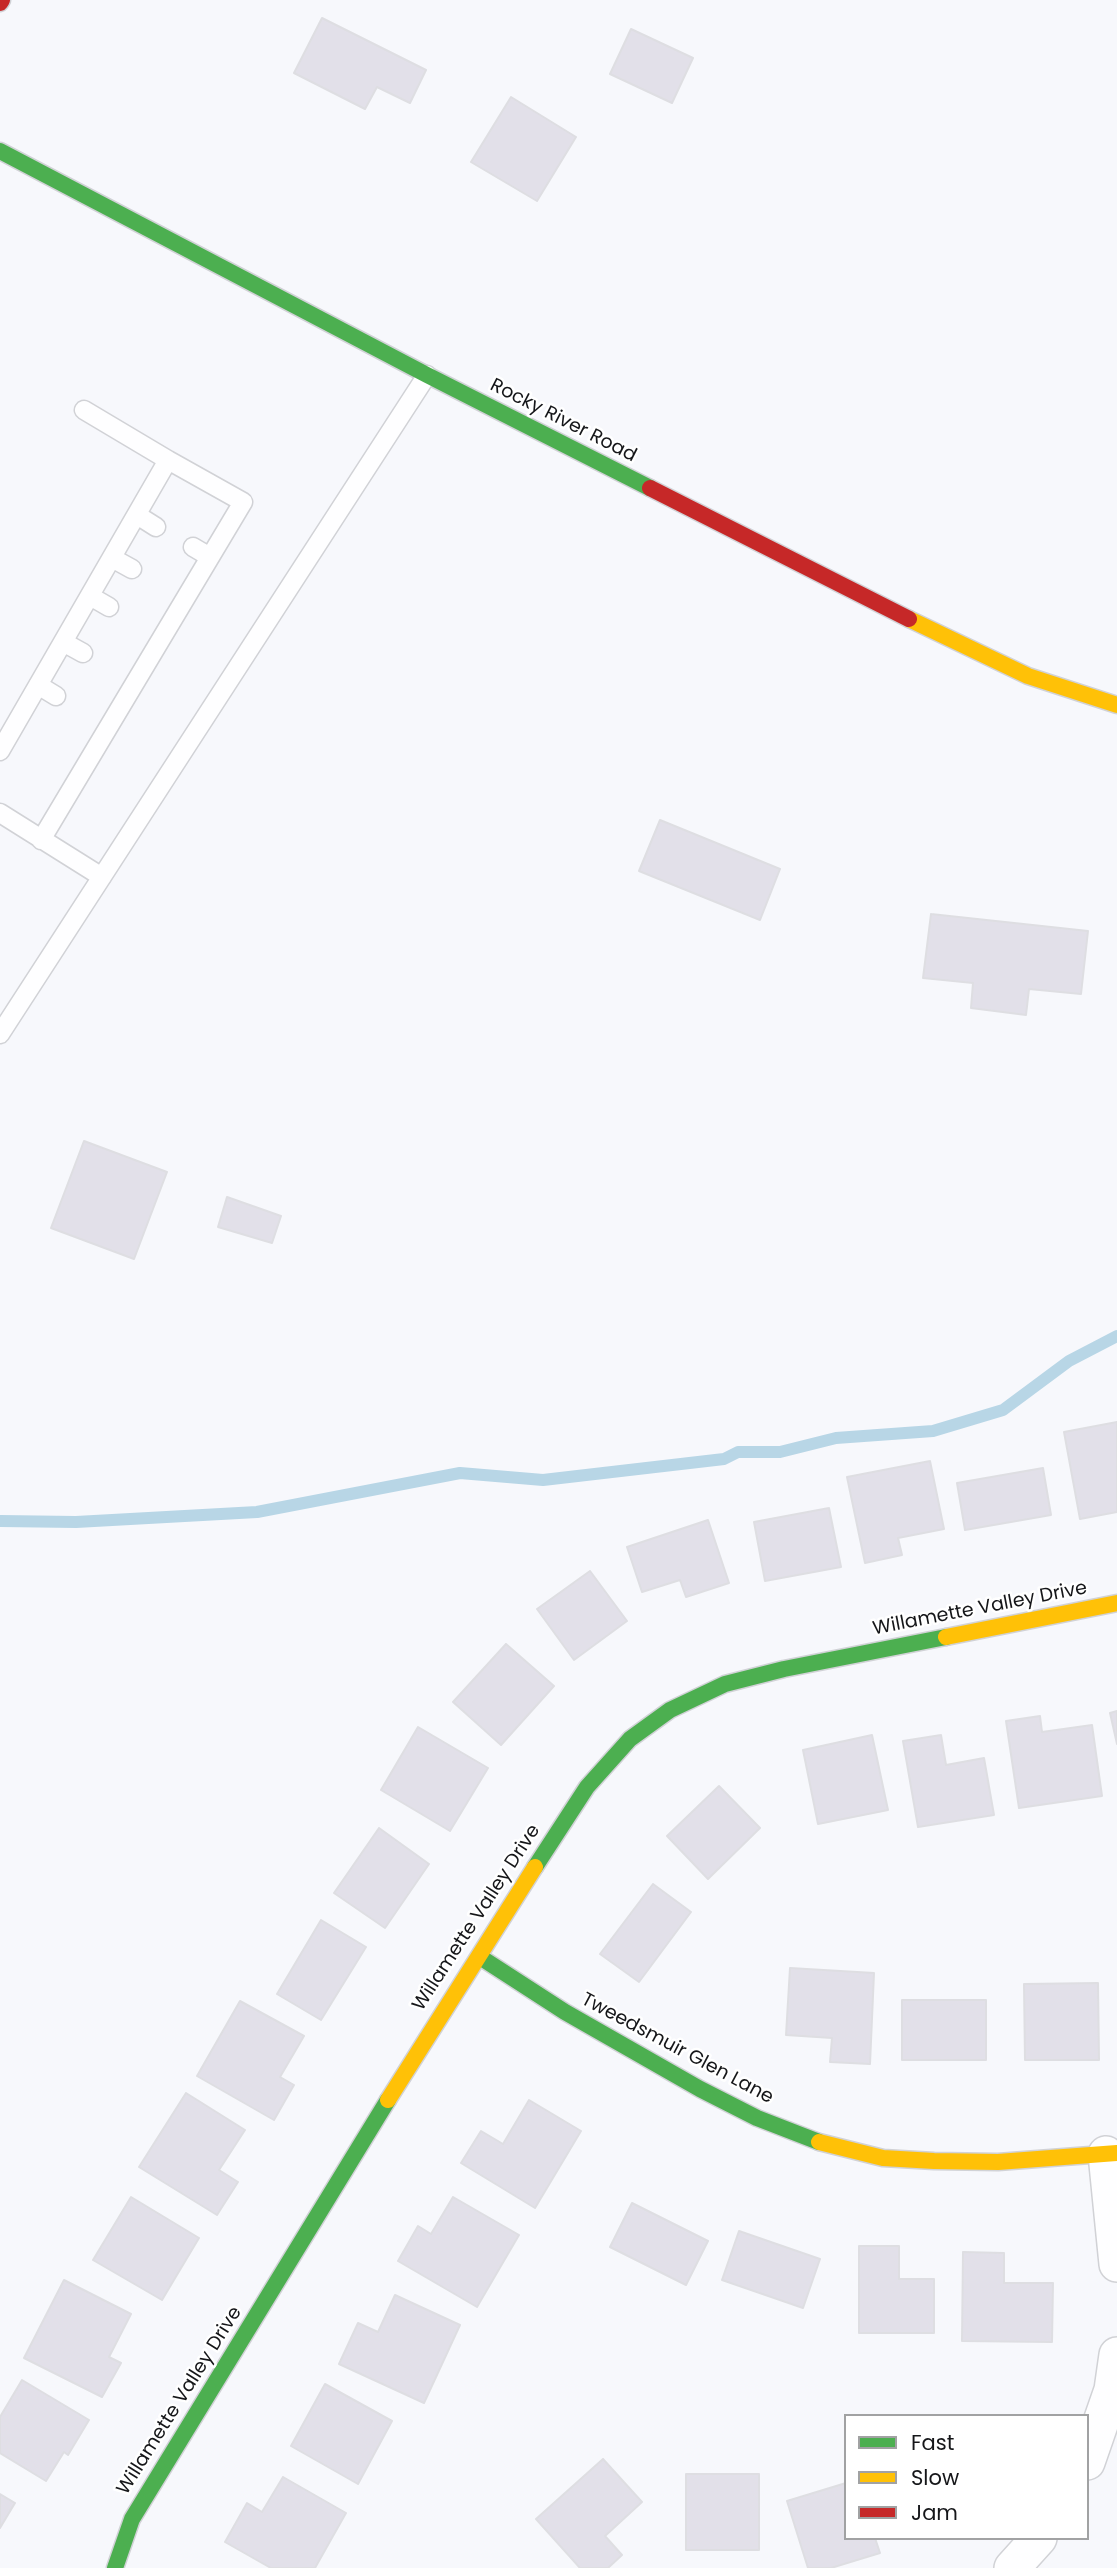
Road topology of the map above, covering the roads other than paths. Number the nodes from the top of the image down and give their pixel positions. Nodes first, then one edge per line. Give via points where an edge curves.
1 (0, 151) edge
2 (427, 375) junction
3 (84, 410) dead end
4 (168, 460) junction
5 (137, 515) junction
6 (156, 527) dead end
7 (193, 547) dead end
8 (211, 557) junction
9 (112, 558) junction
10 (132, 569) dead end
11 (90, 596) junction
12 (108, 607) dead end
13 (63, 642) junction
14 (83, 653) dead end
15 (38, 685) junction
16 (55, 696) dead end
17 (1117, 705) edge
18 (0, 751) edge
19 (0, 813) edge
20 (41, 840) junction
21 (102, 877) junction
22 (0, 1034) edge
23 (1117, 1604) edge
24 (480, 1957) junction
25 (1112, 2153) edge
26 (1117, 2264) edge
27 (1117, 2355) edge
28 (1089, 2456) edge
29 (1037, 2540) edge
30 (115, 2568) edge
31 (1012, 2568) edge

1 - 2 street, Rocky River Road
2 - 17 street, Rocky River Road via 935,632 1028,676
2 - 21 lane
3 - 4 lane
4 - 5 lane
4 - 8 lane via 243,502
5 - 6 lane
5 - 9 lane
7 - 8 lane
8 - 20 lane via 176,598 102,723
9 - 10 lane
9 - 11 lane
11 - 12 lane
11 - 13 lane
13 - 14 lane
13 - 15 lane
15 - 16 lane
15 - 18 lane
19 - 20 lane
20 - 21 lane
21 - 22 lane
23 - 24 street, Willamette Valley Drive via 784,1669 725,1684 670,1710 630,1739 587,1787
24 - 25 street, Tweedsmuir Glen Lane via 700,2089 757,2119 820,2142 883,2158 934,2161 998,2162
24 - 30 street, Willamette Valley Drive via 424,2040 132,2519
25 - 26 street
27 - 28 street via 1112,2390
29 - 31 street

